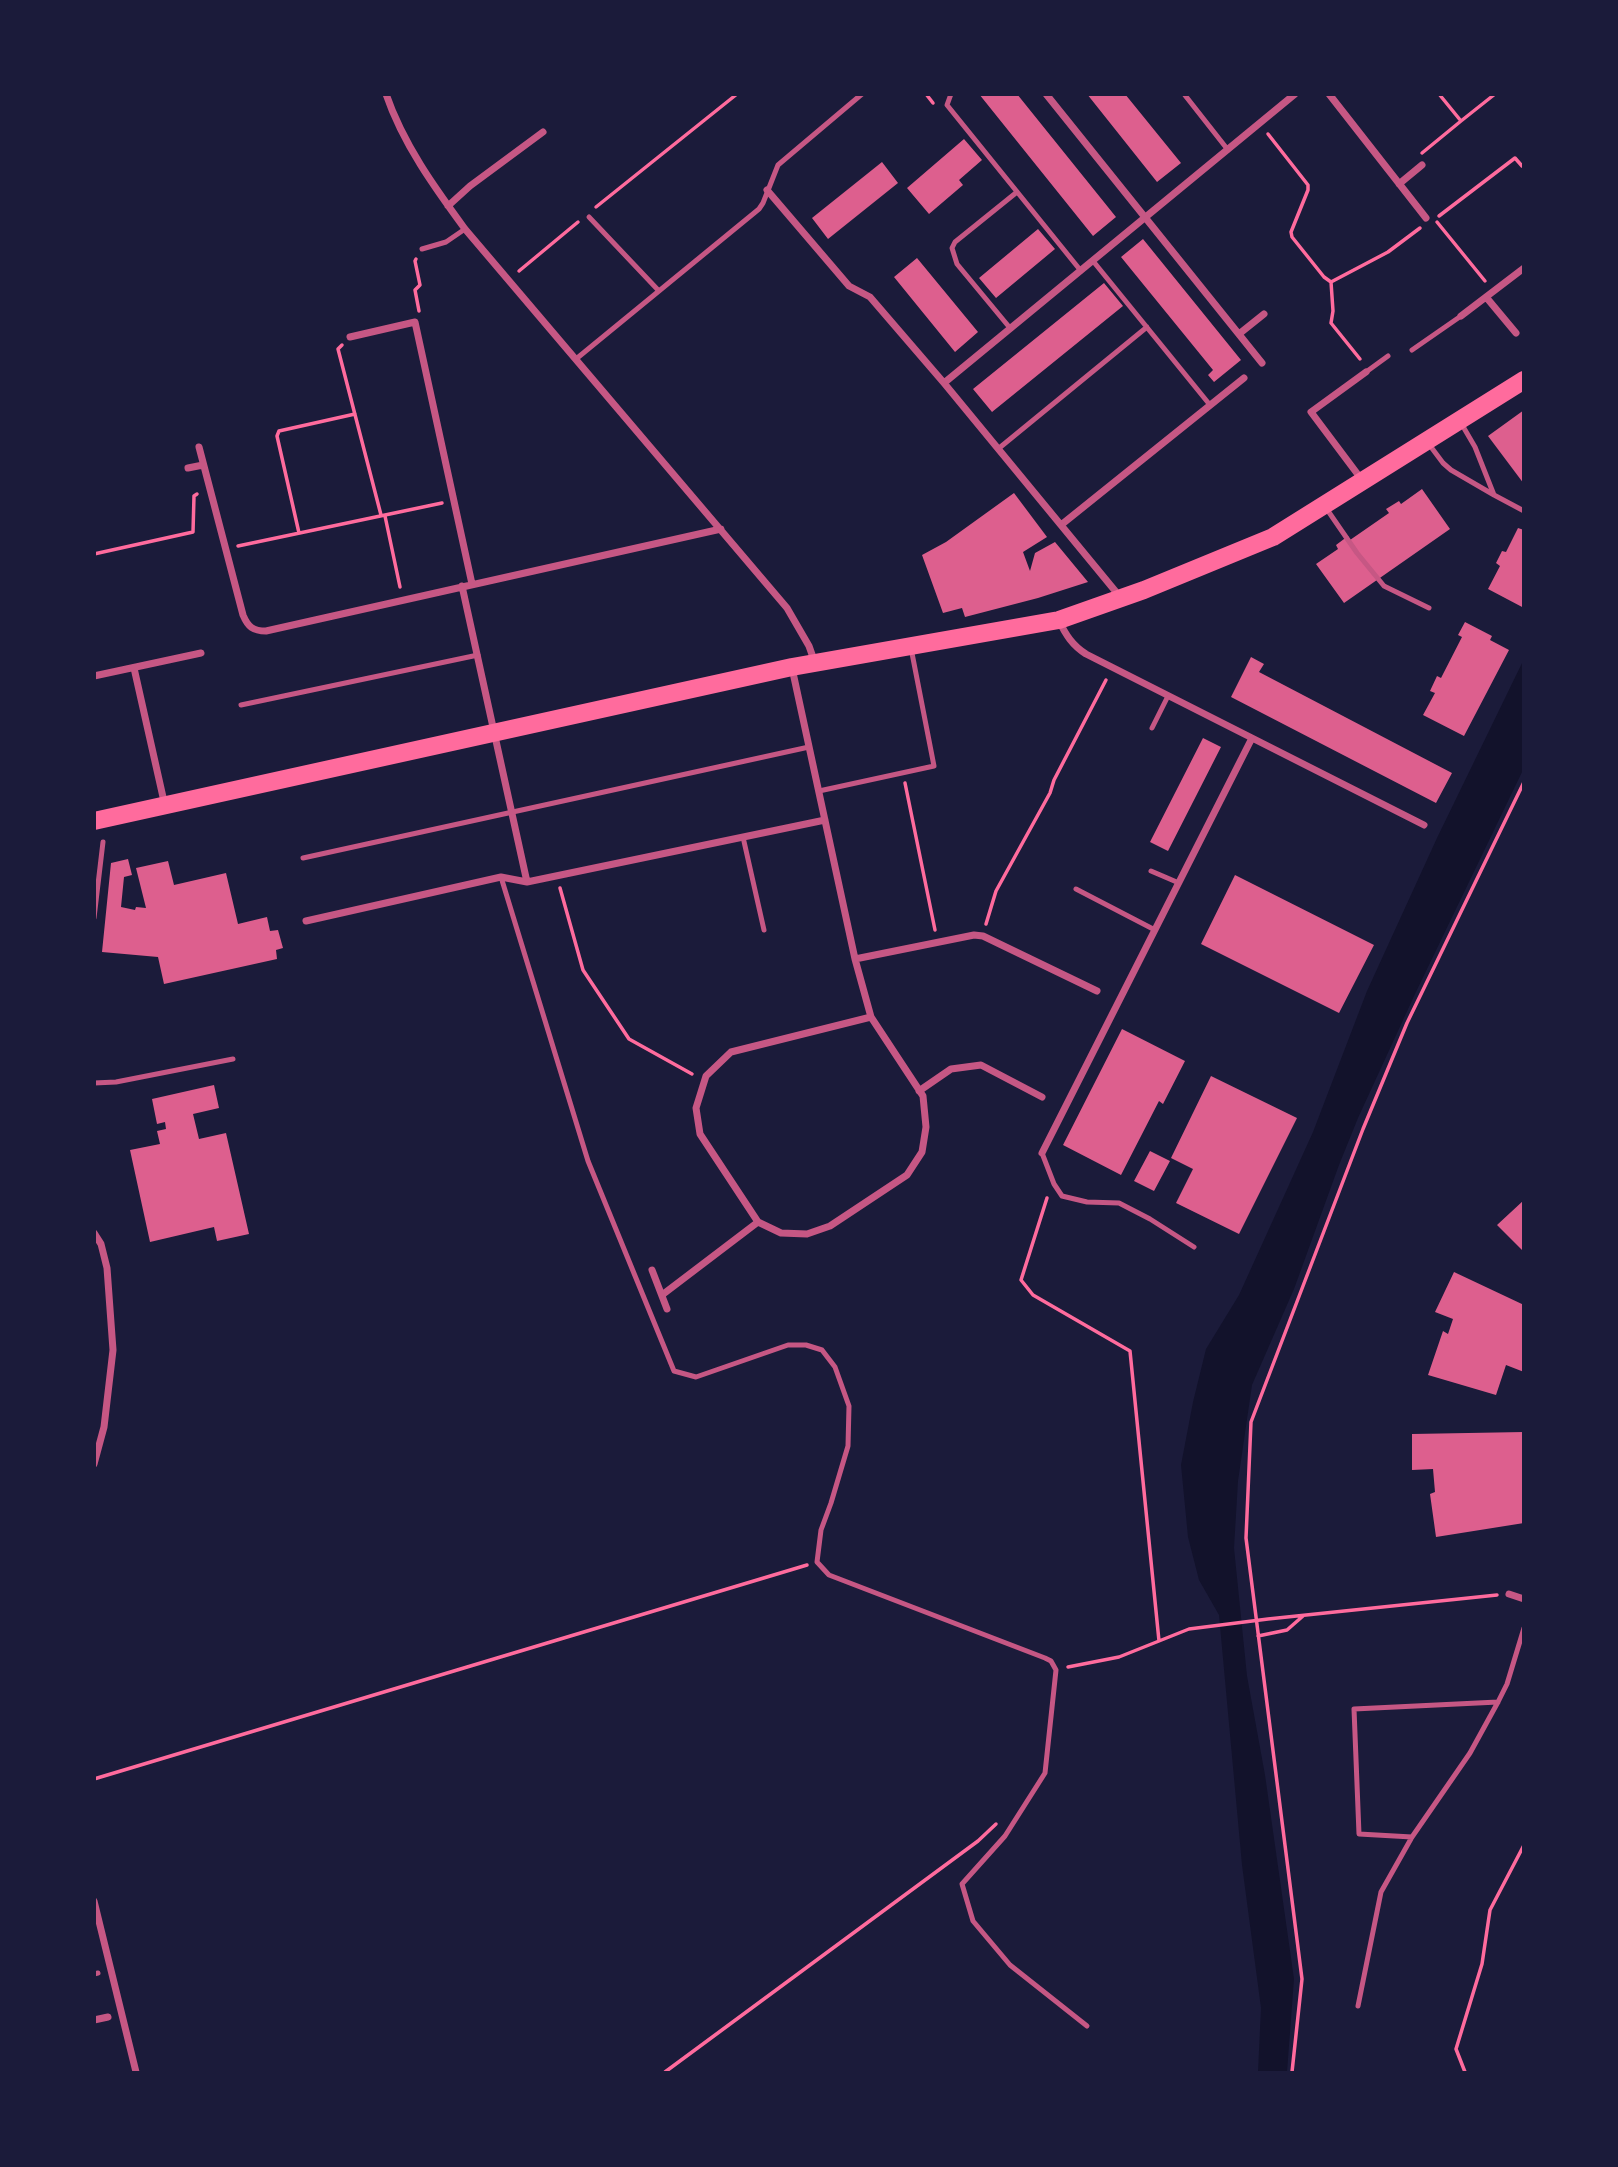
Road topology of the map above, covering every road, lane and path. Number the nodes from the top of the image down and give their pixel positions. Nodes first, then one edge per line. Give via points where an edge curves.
1 (386, 94) edge
2 (737, 94) edge
3 (862, 94) edge
4 (951, 94) edge
5 (1046, 94) edge
6 (1184, 94) edge
7 (1296, 94) edge
8 (1329, 94) edge
9 (1439, 94) edge
10 (1494, 94) edge
11 (1461, 121) junction
12 (1260, 124) junction
13 (543, 132) dead end
14 (1228, 150) junction
15 (1423, 165) joint
16 (1523, 166) edge
17 (1399, 184) junction
18 (767, 190) junction
19 (1017, 192) junction
20 (448, 206) junction
21 (589, 217) junction
22 (1146, 217) junction
23 (1426, 218) joint
24 (466, 229) junction
25 (422, 249) joint
26 (1093, 261) junction
27 (1524, 268) edge
28 (1080, 271) junction
29 (508, 279) junction
30 (1332, 282) junction
31 (659, 291) junction
32 (1493, 291) junction
33 (1486, 297) junction
34 (1264, 314) dead end
35 (1461, 316) joint
36 (415, 323) junction
37 (1147, 327) junction
38 (1010, 328) junction
39 (1516, 333) dead end
40 (1239, 334) junction
41 (349, 337) joint
42 (1412, 350) dead end
43 (1388, 356) dead end
44 (576, 359) junction
45 (1262, 363) dead end
46 (1367, 371) junction
47 (1244, 378) dead end
48 (1524, 380) edge
49 (944, 383) junction
50 (1210, 405) junction
51 (355, 414) junction
52 (1459, 421) junction
53 (1427, 441) junction
54 (199, 447) dead end
55 (998, 449) junction
56 (203, 465) junction
57 (188, 468) dead end
58 (1363, 481) junction
59 (209, 491) junction
60 (1494, 495) junction
61 (453, 500) junction
62 (1324, 505) junction
63 (1524, 511) edge
64 (383, 515) junction
65 (1061, 525) junction
66 (720, 529) junction
67 (299, 533) junction
68 (225, 549) junction
69 (94, 554) edge
70 (472, 584) junction
71 (463, 586) junction
72 (1121, 599) junction
73 (402, 600) junction
74 (1429, 608) dead end
75 (1059, 620) junction
76 (911, 647) junction
77 (201, 653) dead end
78 (478, 655) junction
79 (815, 663) junction
80 (134, 667) junction
81 (792, 667) junction
82 (1112, 668) junction
83 (94, 676) edge
84 (1168, 696) junction
85 (241, 705) dead end
86 (1152, 729) dead end
87 (495, 732) junction
88 (1252, 738) junction
89 (809, 747) junction
90 (903, 773) junction
91 (1524, 782) edge
92 (819, 792) junction
93 (165, 806) junction
94 (512, 812) junction
95 (825, 820) junction
96 (94, 821) edge
97 (1424, 825) dead end
98 (743, 837) junction
99 (103, 842) dead end
100 (303, 858) dead end
101 (1151, 871) dead end
102 (557, 875) junction
103 (501, 877) junction
104 (527, 882) junction
105 (1179, 883) junction
106 (1076, 889) dead end
107 (94, 918) edge
108 (306, 920) dead end
109 (764, 930) dead end
110 (1155, 930) junction
111 (983, 936) junction
112 (938, 942) junction
113 (855, 958) junction
114 (1097, 991) dead end
115 (871, 1017) junction
116 (233, 1059) dead end
117 (705, 1079) junction
118 (94, 1083) edge
119 (919, 1091) junction
120 (1042, 1097) dead end
121 (1042, 1153) joint
122 (1046, 1190) dead end
123 (758, 1222) junction
124 (94, 1233) edge
125 (1194, 1247) dead end
126 (652, 1270) dead end
127 (662, 1295) junction
128 (667, 1309) dead end
129 (94, 1464) edge
130 (817, 1562) junction
131 (1509, 1594) joint
132 (1524, 1599) edge
133 (1304, 1615) junction
134 (1524, 1628) edge
135 (1258, 1636) junction
136 (1159, 1641) junction
137 (1056, 1670) junction
138 (1498, 1702) junction
139 (94, 1779) edge
140 (1002, 1815) dead end
141 (1412, 1837) junction
142 (1524, 1845) edge
143 (1518, 1858) junction
144 (1524, 1861) edge
145 (94, 1901) edge
146 (1357, 2006) dead end
147 (108, 2017) dead end
148 (94, 2020) edge
149 (1087, 2026) dead end
150 (136, 2073) edge
151 (665, 2073) edge
152 (1292, 2073) edge
153 (1465, 2073) edge

1 - 20 street via 407,142
2 - 21 path
3 - 18 lane via 778,164
4 - 19 lane via 947,105
5 - 22 street
6 - 14 lane
7 - 12 street
8 - 17 street
9 - 11 path
10 - 11 path
11 - 15 path via 1422,153
12 - 14 street
12 - 30 path via 1308,185 1292,237
13 - 20 street
14 - 22 street
15 - 17 street
16 - 32 path via 1515,158 1435,219
17 - 23 street
18 - 31 lane via 759,209
18 - 49 street via 849,286 870,297
19 - 28 lane
19 - 38 lane via 952,248 957,264
20 - 24 street
21 - 29 path
21 - 31 lane
22 - 26 street
22 - 40 street
23 - 30 path via 1424,225 1388,253
24 - 25 lane via 446,242
24 - 29 street
25 - 36 path via 415,261 420,285 415,290 419,310
26 - 28 street
26 - 37 lane
27 - 32 street
28 - 38 street
29 - 44 street
30 - 46 path via 1331,323
31 - 44 lane
32 - 33 street
33 - 35 street
33 - 39 street
34 - 40 street
35 - 42 lane
36 - 41 street
36 - 61 street
37 - 50 lane
37 - 55 lane
38 - 49 street
40 - 45 street
41 - 51 path via 338,349
43 - 46 lane
44 - 66 street
46 - 58 street via 1311,412
47 - 50 street
48 - 52 main road
49 - 55 street
50 - 65 street
51 - 64 path
51 - 67 path via 279,431
52 - 53 main road
52 - 60 lane
53 - 58 main road
53 - 60 lane via 1451,470
54 - 56 street
55 - 65 street
56 - 57 street
56 - 59 street
58 - 62 main road
59 - 68 street
59 - 69 path via 194,496 193,531
60 - 63 lane
61 - 64 path
61 - 70 street
62 - 72 main road via 1273,537
62 - 74 lane via 1384,586
64 - 67 path
64 - 73 path
65 - 72 street
66 - 70 street
66 - 79 street via 787,608
67 - 68 path
68 - 73 street via 243,615 255,631
70 - 71 street
71 - 73 street
71 - 78 street
72 - 75 main road
75 - 76 main road
75 - 82 street via 1075,647
76 - 79 main road
76 - 90 lane via 934,766
77 - 80 street
78 - 85 lane
78 - 87 street
79 - 81 main road
80 - 83 street
80 - 93 street
81 - 87 main road
81 - 89 street
82 - 84 street
82 - 111 path via 1051,793 996,891
84 - 86 lane
84 - 88 street
87 - 93 main road
87 - 94 street
88 - 97 street
88 - 105 street
89 - 92 street
89 - 94 lane
90 - 92 lane
90 - 112 path
91 - 135 path via 1402,1035 1251,1422 1246,1538
92 - 95 street
93 - 96 main road
94 - 100 lane
94 - 104 street
95 - 98 street
95 - 113 street
98 - 102 street
98 - 109 lane
99 - 107 lane
101 - 105 lane
102 - 104 street
102 - 117 path via 583,970 629,1040
103 - 104 street
103 - 108 street
103 - 130 lane via 587,1161 674,1371 696,1377 788,1345 822,1350 835,1367 849,1406 848,1446 821,1530
105 - 110 street
106 - 110 lane
110 - 121 street
111 - 112 street
111 - 114 street
112 - 113 street
113 - 115 street
115 - 117 street via 731,1052
115 - 119 street
116 - 118 lane
117 - 123 street via 696,1108 700,1134
119 - 120 street via 951,1069 981,1065
119 - 123 street via 926,1127 922,1152 907,1175 830,1226 807,1234 781,1233
121 - 125 lane via 1062,1196 1119,1203
122 - 136 path via 1048,1202 1021,1280 1033,1295 1130,1351
123 - 127 street
124 - 129 street via 107,1268 113,1350 104,1427
126 - 127 street
127 - 128 street
130 - 137 lane via 830,1575 1045,1658
130 - 139 path
131 - 132 street
131 - 133 path
133 - 135 path via 1287,1630
133 - 136 path via 1189,1629
134 - 138 lane
135 - 152 path via 1302,1979
136 - 137 path via 1119,1657
137 - 149 lane via 1045,1773 1005,1836 961,1884 973,1920 1010,1965
138 - 141 lane via 1471,1753
138 - 141 lane via 1354,1709 1359,1834
140 - 151 path via 978,1840
141 - 146 lane via 1381,1892
142 - 143 path
143 - 144 path
143 - 153 path via 1490,1910 1482,1964 1456,2049
145 - 150 street
147 - 148 street

